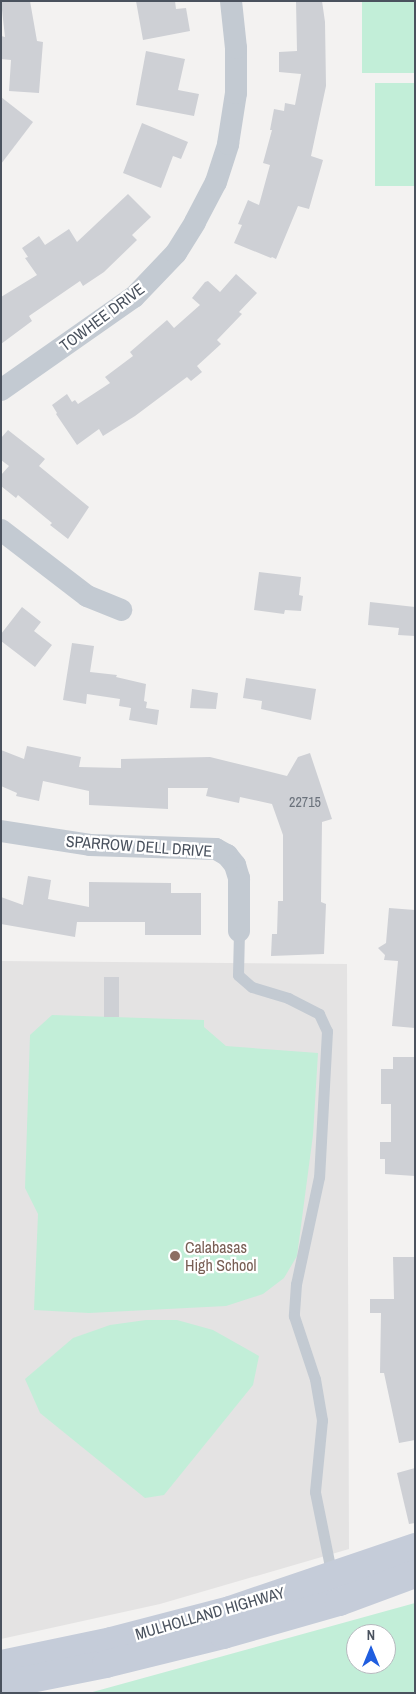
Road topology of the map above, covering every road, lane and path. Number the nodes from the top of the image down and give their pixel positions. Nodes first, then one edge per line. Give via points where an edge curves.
1 (231, 1) edge
2 (1, 390) edge
3 (1, 530) edge
4 (121, 610) dead end
5 (1, 830) edge
6 (240, 931) joint
7 (415, 1547) edge
8 (415, 1574) edge
9 (335, 1589) junction
10 (1, 1664) edge
11 (1, 1686) edge

1 - 2 street, TOWHEE DRIVE via 236,93 228,144 216,182 196,222 176,253 134,297
3 - 4 street via 87,596
5 - 6 street, SPARROW DELL DRIVE via 90,845 216,849 227,855 240,878
6 - 9 lane via 238,975 252,987 288,998 319,1014 326,1031 319,1177 296,1284 294,1316 315,1379 322,1420 314,1492
7 - 9 main road, MULHOLLAND HIGHWAY
8 - 9 main road, MULHOLLAND HIGHWAY
9 - 10 main road, MULHOLLAND HIGHWAY via 230,1610 111,1641
9 - 11 main road, MULHOLLAND HIGHWAY via 223,1635

